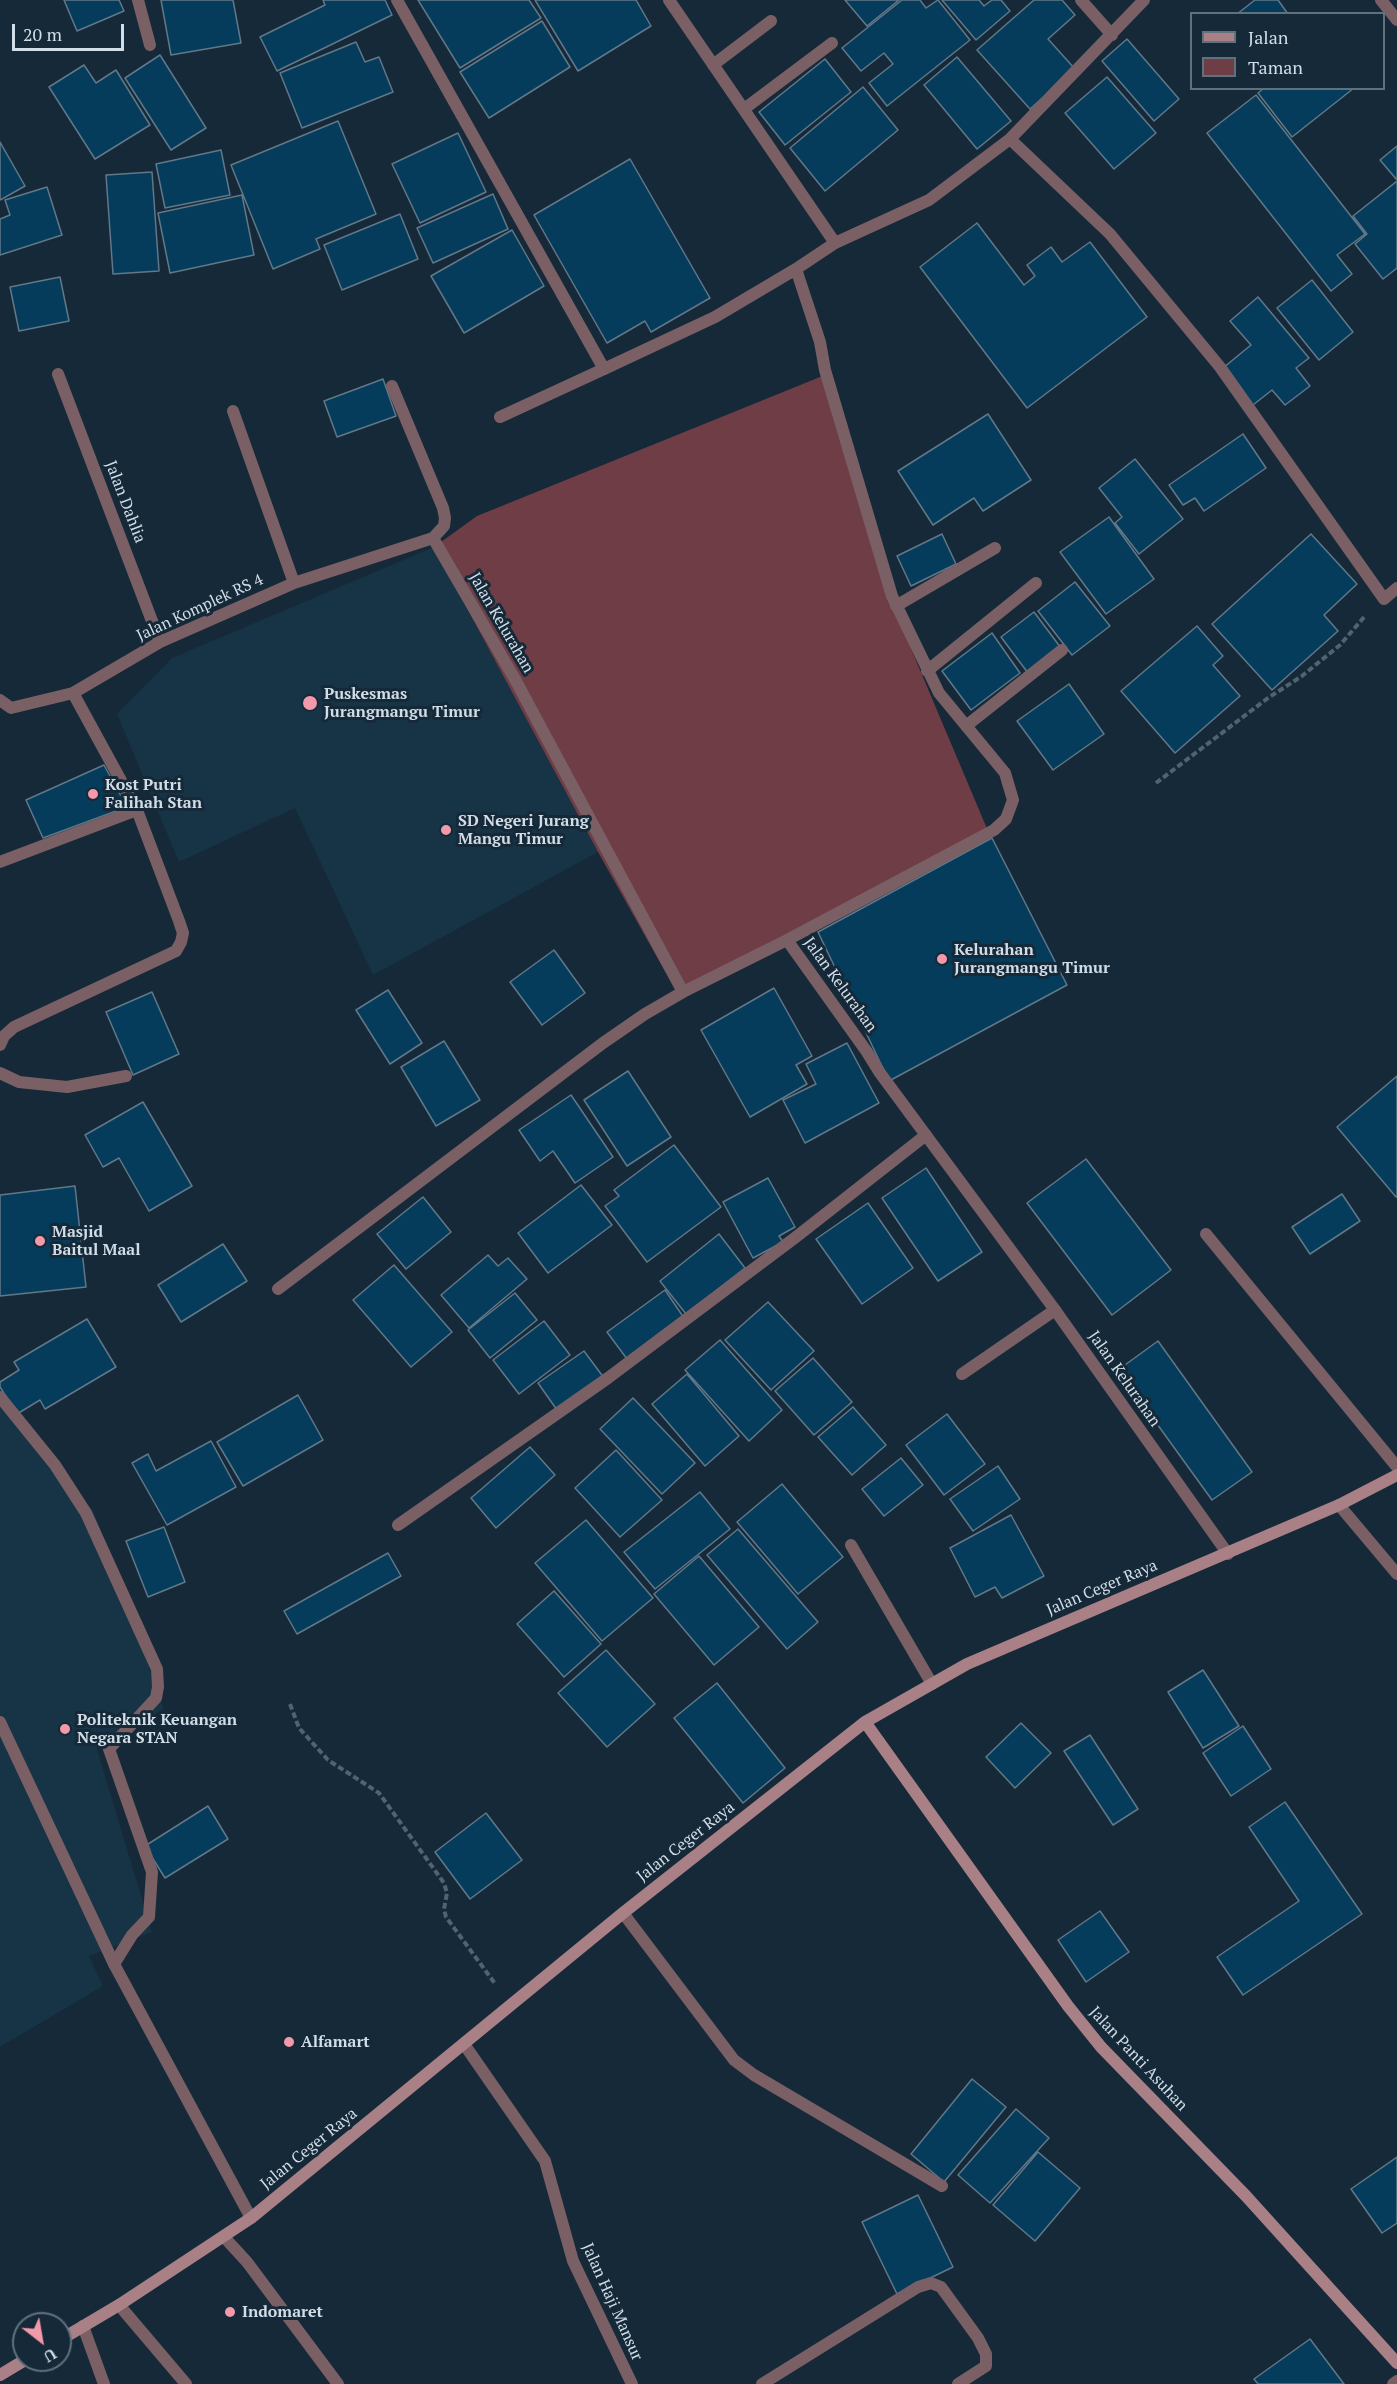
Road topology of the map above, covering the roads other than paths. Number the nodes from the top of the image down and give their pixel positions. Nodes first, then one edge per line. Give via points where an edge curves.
1 (138, 0) edge
2 (398, 0) edge
3 (669, 0) edge
4 (1081, 0) edge
5 (1144, 0) edge
6 (1381, 0) edge
7 (1397, 20) edge
8 (771, 21) dead end
9 (1112, 35) junction
10 (832, 43) dead end
11 (150, 45) dead end
12 (713, 65) junction
13 (744, 109) junction
14 (1010, 139) junction
15 (835, 243) junction
16 (796, 269) junction
17 (604, 369) junction
18 (58, 374) dead end
19 (392, 386) dead end
20 (233, 411) dead end
21 (500, 417) dead end
22 (433, 538) junction
23 (995, 548) dead end
24 (294, 583) junction
25 (1036, 583) dead end
26 (1397, 588) edge
27 (896, 606) junction
28 (160, 642) junction
29 (1062, 650) dead end
30 (927, 671) junction
31 (73, 693) junction
32 (0, 700) edge
33 (966, 726) junction
34 (137, 810) junction
35 (0, 862) edge
36 (787, 940) junction
37 (683, 992) junction
38 (0, 1045) edge
39 (0, 1073) edge
40 (126, 1076) dead end
41 (926, 1135) junction
42 (1206, 1234) dead end
43 (278, 1289) dead end
44 (1055, 1310) junction
45 (962, 1374) dead end
46 (0, 1397) edge
47 (1397, 1467) edge
48 (1397, 1476) edge
49 (1339, 1505) junction
50 (398, 1525) dead end
51 (851, 1545) dead end
52 (1228, 1554) junction
53 (1397, 1574) edge
54 (932, 1684) junction
55 (0, 1722) edge
56 (866, 1722) junction
57 (622, 1913) junction
58 (114, 1964) junction
59 (465, 2044) junction
60 (942, 2186) dead end
61 (251, 2217) junction
62 (224, 2237) junction
63 (119, 2305) junction
64 (82, 2326) junction
65 (72, 2332) edge
66 (1397, 2363) edge
67 (1397, 2381) edge
68 (104, 2384) edge
69 (186, 2384) edge
70 (338, 2384) edge
71 (632, 2384) edge
72 (762, 2384) edge
73 (958, 2384) edge
74 (1393, 2384) edge

1 - 11 street
2 - 17 street
3 - 12 street
4 - 9 street
5 - 9 street
6 - 7 street
8 - 12 street
9 - 14 street
10 - 13 street
12 - 13 street
13 - 15 street
14 - 15 street via 929,200
14 - 26 street via 1110,234 1220,367 1384,599
15 - 16 street
16 - 17 street via 715,318
16 - 27 street
17 - 21 street
18 - 28 street, Jalan Dahlia
19 - 22 street via 443,508 444,525
20 - 24 street
22 - 24 street, Jalan Komplek RS 4
22 - 37 street, Jalan Kelurahan via 516,681
23 - 27 street
24 - 28 street, Jalan Komplek RS 4
25 - 30 street
27 - 30 street
28 - 31 street, Jalan Komplek RS 4
29 - 33 street
30 - 33 street
31 - 32 street, Jalan Komplek RS 4 via 11,708
31 - 34 street
33 - 36 street via 1005,773 1013,800 1006,819 994,830
34 - 35 street
34 - 38 street via 183,933 176,951 14,1027
36 - 37 street, Jalan Kelurahan
36 - 41 street, Jalan Kelurahan
37 - 43 street via 603,1043
39 - 40 street via 19,1082 67,1087
41 - 44 street, Jalan Kelurahan
41 - 50 street via 608,1378
42 - 47 street
44 - 45 street
44 - 52 street, Jalan Kelurahan
46 - 58 street via 55,1465 86,1513 157,1669 156,1698 109,1749 152,1872 149,1917
48 - 49 main road, Jalan Ceger Raya
49 - 52 main road, Jalan Ceger Raya
49 - 53 street
51 - 54 street
52 - 54 main road, Jalan Ceger Raya via 968,1664
54 - 56 main road, Jalan Ceger Raya
55 - 58 street
56 - 57 main road, Jalan Ceger Raya
56 - 66 main road, Jalan Panti Asuhan via 1101,2047 1246,2196
57 - 59 main road, Jalan Ceger Raya
57 - 60 street via 734,2060
58 - 61 street
59 - 61 main road, Jalan Ceger Raya
59 - 71 street, Jalan Haji Mansur via 545,2161 573,2261
61 - 62 main road, Jalan Ceger Raya
62 - 63 main road, Jalan Ceger Raya
62 - 70 street
63 - 64 main road, Jalan Ceger Raya
63 - 69 street
64 - 65 main road, Jalan Ceger Raya
64 - 68 street
67 - 74 street
72 - 73 street via 918,2287 931,2283 941,2287 986,2354 986,2366

